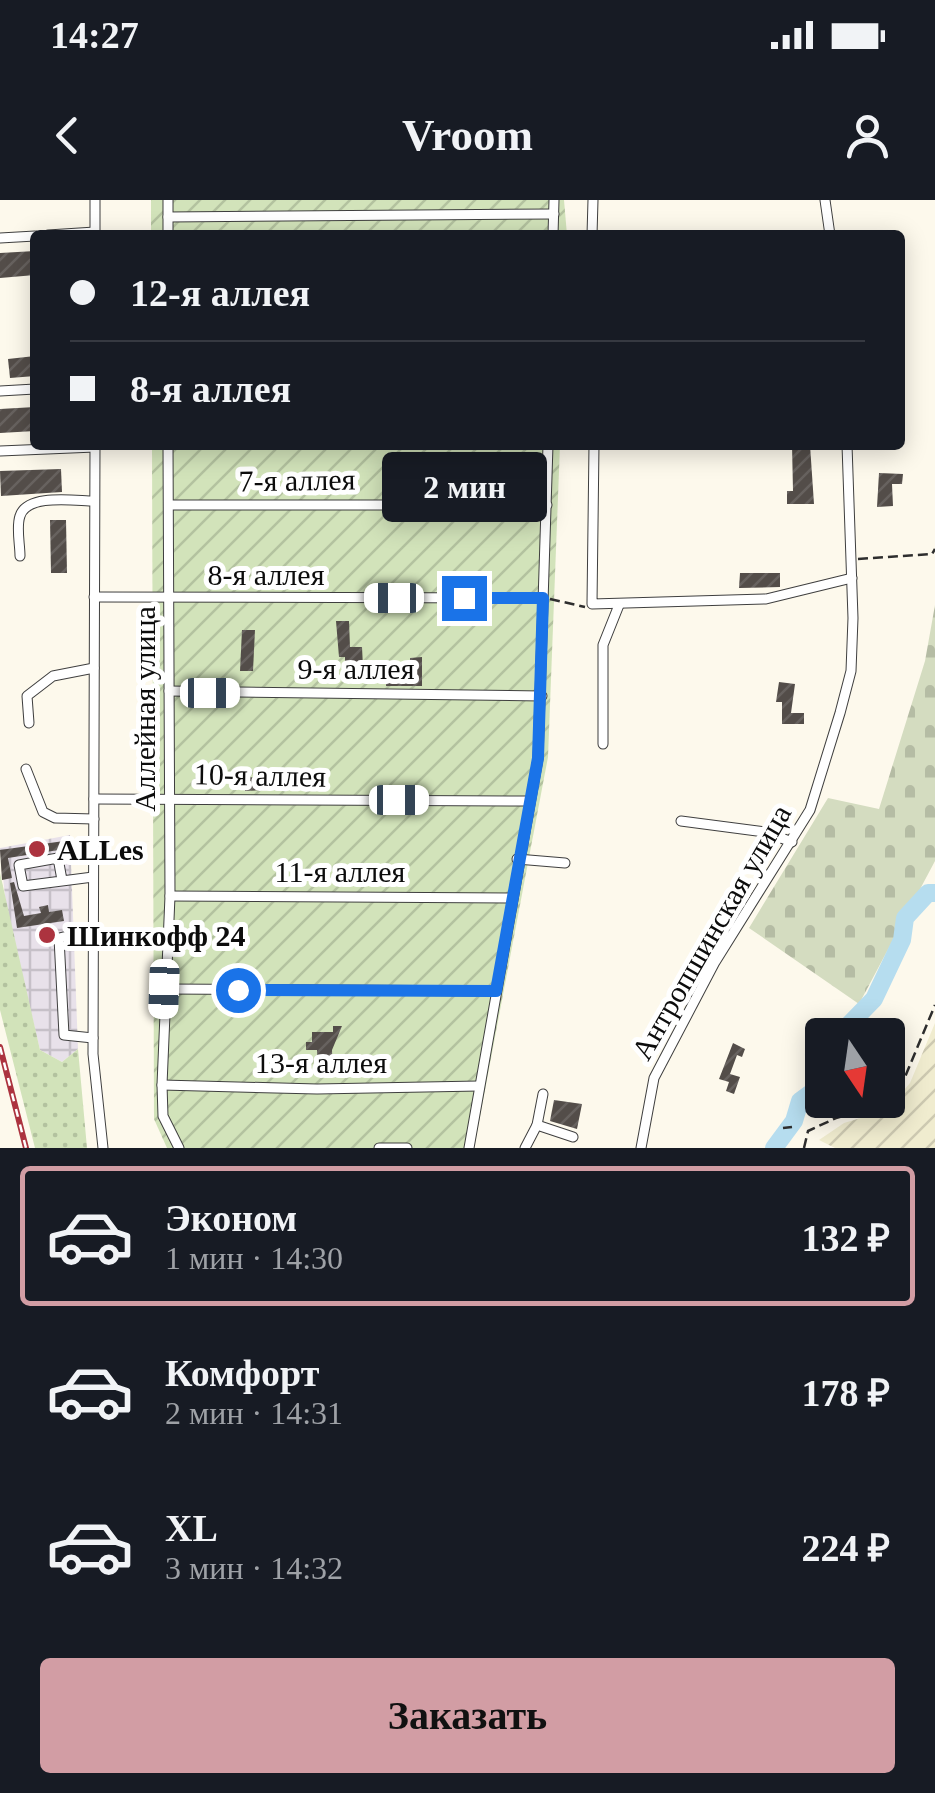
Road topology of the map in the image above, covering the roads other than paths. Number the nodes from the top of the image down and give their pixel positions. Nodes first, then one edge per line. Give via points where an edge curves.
1 (95, 200) edge
2 (168, 200) edge
3 (554, 200) edge
4 (593, 200) edge
5 (825, 200) edge
6 (554, 214) junction
7 (168, 217) junction
8 (95, 230) edge
9 (168, 230) edge
10 (553, 230) edge
11 (592, 230) edge
12 (829, 230) edge
13 (30, 236) edge
14 (0, 238) edge
15 (30, 389) edge
16 (0, 391) edge
17 (30, 449) edge
18 (95, 450) edge
19 (168, 450) edge
20 (548, 450) edge
21 (594, 450) edge
22 (847, 450) edge
23 (0, 451) edge
24 (94, 501) junction
25 (169, 505) junction
26 (547, 505) junction
27 (20, 556) dead end
28 (852, 578) junction
29 (94, 597) junction
30 (543, 598) junction
31 (168, 599) junction
32 (619, 605) junction
33 (94, 668) junction
34 (169, 691) junction
35 (542, 696) junction
36 (29, 723) dead end
37 (603, 744) dead end
38 (26, 769) dead end
39 (170, 798) junction
40 (94, 799) junction
41 (528, 801) junction
42 (94, 819) junction
43 (681, 822) dead end
44 (792, 842) junction
45 (518, 859) junction
46 (565, 863) dead end
47 (93, 877) junction
48 (62, 880) junction
49 (170, 896) junction
50 (510, 898) junction
51 (92, 930) junction
52 (164, 989) junction
53 (496, 991) junction
54 (93, 1038) junction
55 (162, 1085) junction
56 (480, 1086) junction
57 (543, 1094) dead end
58 (537, 1125) junction
59 (573, 1137) dead end
60 (103, 1148) edge
61 (179, 1148) edge
62 (380, 1148) edge
63 (407, 1148) edge
64 (468, 1148) edge
65 (525, 1148) edge
66 (641, 1148) edge

1 - 8 street
2 - 7 street
3 - 6 street
4 - 11 street
5 - 12 street
6 - 7 street
6 - 10 street
7 - 9 street
13 - 14 street
15 - 16 street
17 - 23 street
18 - 24 street
19 - 25 street, Аллейная улица
20 - 26 street
21 - 32 street via 592,604
22 - 28 street, Антропшинская улица
24 - 27 street via 28,506 19,517
24 - 29 street
25 - 26 street, 7-я аллея
25 - 31 street, Аллейная улица
26 - 30 street
28 - 32 street via 766,598
28 - 44 street, Антропшинская улица via 850,672 810,810
29 - 31 street, 8-я аллея
29 - 33 street
30 - 31 street, 8-я аллея
30 - 35 street
31 - 34 street, Аллейная улица
32 - 37 street via 603,645
33 - 36 street via 53,676 27,696
33 - 40 street
34 - 35 street, 9-я аллея
34 - 39 street, Аллейная улица
35 - 41 street
38 - 42 street via 43,812
39 - 40 street, 10-я аллея
39 - 41 street, 10-я аллея
39 - 49 street, Аллейная улица
40 - 42 street
41 - 45 street
42 - 47 street
43 - 44 street via 765,832
44 - 66 street, Антропшинская улица via 685,1014 654,1078
45 - 46 street
45 - 50 street
47 - 48 street
47 - 51 street
48 - 48 street via 22,886 19,865 58,858
49 - 50 street, 11-я аллея
49 - 52 street, Аллейная улица
50 - 53 street
51 - 54 street
51 - 54 street via 59,938 64,1036
52 - 53 street
52 - 55 street, Аллейная улица
53 - 56 street
54 - 60 street
55 - 56 street, 13-я аллея
55 - 61 street, Аллейная улица via 164,1116
56 - 64 street
57 - 58 street
58 - 59 street
58 - 65 street
62 - 63 street

